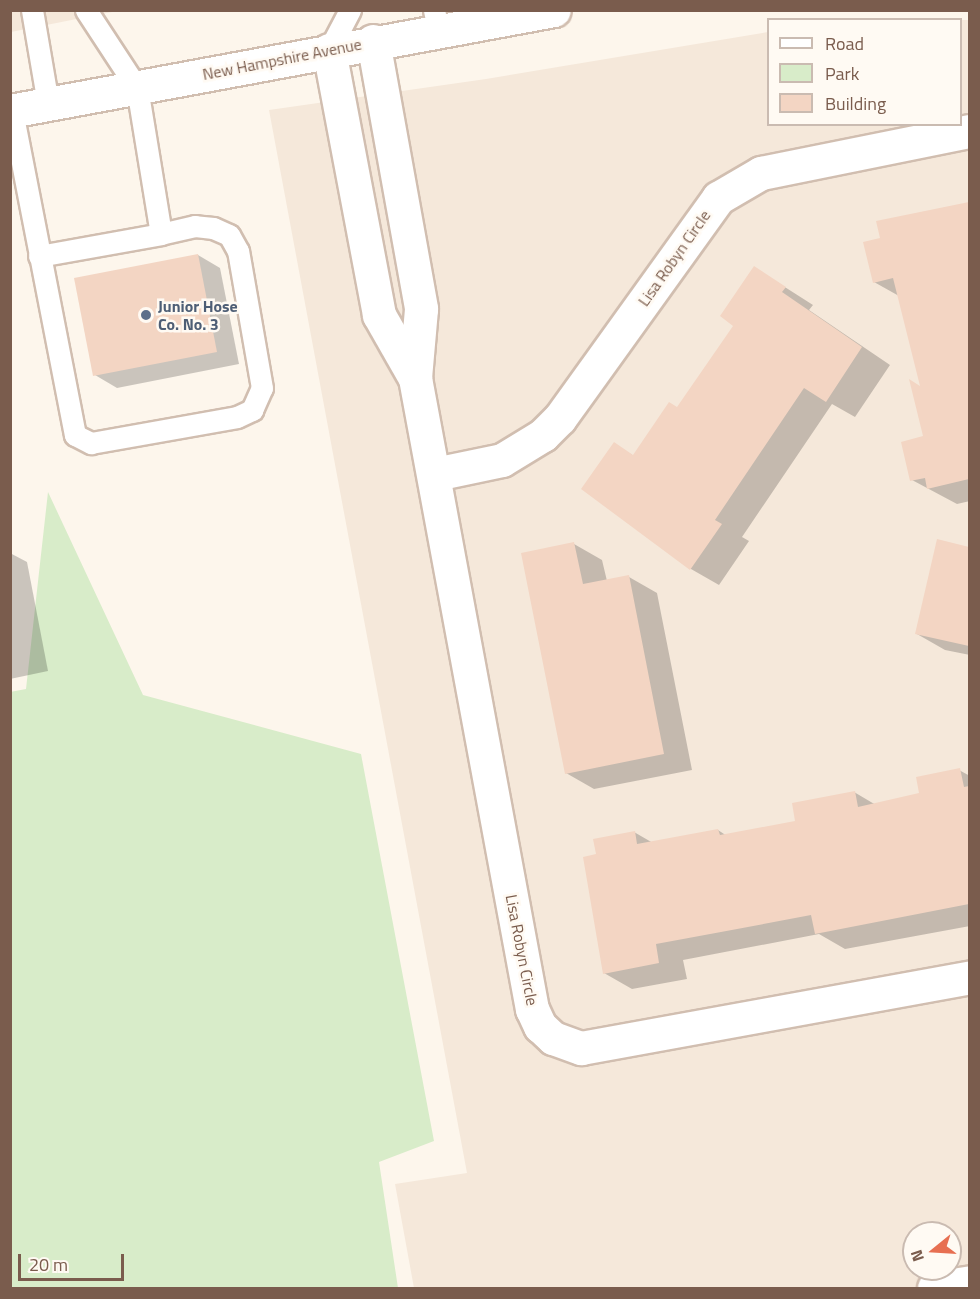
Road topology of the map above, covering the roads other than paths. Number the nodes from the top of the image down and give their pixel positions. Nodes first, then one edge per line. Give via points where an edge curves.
1 (32, 10) edge
2 (86, 10) edge
3 (350, 10) edge
4 (554, 10) edge
5 (436, 20) edge
6 (373, 41) junction
7 (329, 50) junction
8 (137, 88) junction
9 (48, 104) junction
10 (11, 111) edge
11 (969, 131) edge
12 (161, 234) junction
13 (39, 256) junction
14 (415, 378) junction
15 (435, 474) junction
16 (969, 977) edge
17 (969, 1282) edge
18 (934, 1288) edge

1 - 9 lane
2 - 8 lane
3 - 7 lane
4 - 5 street, New Hampshire Avenue
5 - 6 street, New Hampshire Avenue
6 - 7 street, New Hampshire Avenue
6 - 14 street, Lisa Robyn Circle via 421,309
7 - 8 street, New Hampshire Avenue
7 - 14 street, Lisa Robyn Circle via 379,315
8 - 9 street, New Hampshire Avenue
8 - 12 lane
9 - 10 street, New Hampshire Avenue
10 - 13 lane
11 - 15 street, Lisa Robyn Circle via 760,173 718,198 560,418 543,435 502,460
12 - 13 lane
12 - 13 lane via 205,226 222,231 234,242 262,388 258,404 246,415 91,443 82,441 75,435
14 - 15 street, Lisa Robyn Circle
15 - 16 street, Lisa Robyn Circle via 532,1009 540,1026 553,1038 581,1048
17 - 18 street

